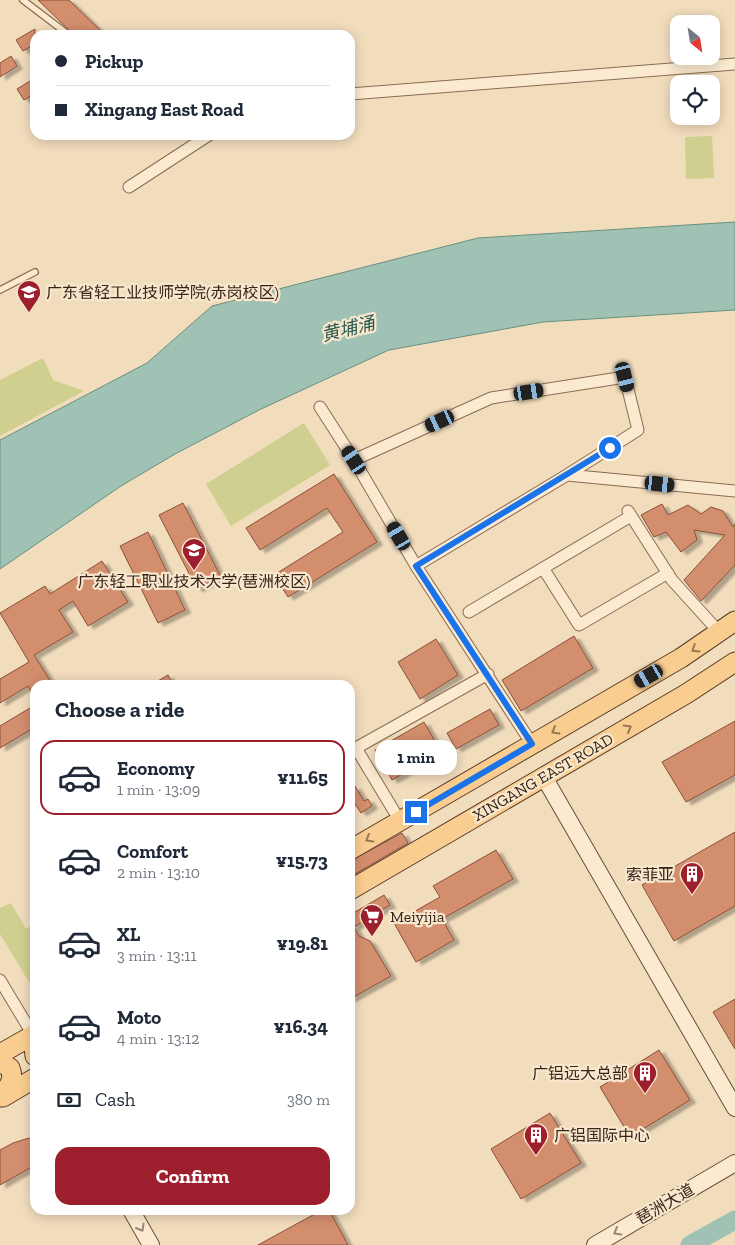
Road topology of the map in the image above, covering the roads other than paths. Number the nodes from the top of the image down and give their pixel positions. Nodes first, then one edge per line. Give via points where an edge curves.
1 (23, 0) edge
2 (62, 30) edge
3 (735, 64) edge
4 (355, 94) edge
5 (201, 140) edge
6 (129, 187) dead end
7 (35, 272) dead end
8 (0, 290) edge
9 (320, 407) dead end
10 (354, 460) junction
11 (567, 475) junction
12 (735, 491) edge
13 (416, 566) junction
14 (543, 568) junction
15 (668, 573) junction
16 (468, 612) dead end
17 (735, 621) edge
18 (720, 633) junction
19 (734, 665) edge
20 (488, 674) junction
21 (532, 744) junction
22 (544, 777) junction
23 (400, 821) junction
24 (355, 847) edge
25 (355, 887) edge
26 (0, 980) edge
27 (30, 1029) edge
28 (30, 1037) edge
29 (0, 1054) edge
30 (0, 1062) edge
31 (30, 1081) edge
32 (0, 1098) edge
33 (735, 1108) edge
34 (735, 1164) edge
35 (135, 1215) edge
36 (151, 1245) edge
37 (595, 1245) edge

1 - 2 lane
3 - 4 street
5 - 6 street
7 - 8 lane
9 - 10 street
10 - 11 street via 491,398 625,377 638,430
10 - 13 street
11 - 12 street
11 - 13 street
13 - 20 street
14 - 15 street via 579,625
14 - 15 street via 630,513
14 - 16 street
15 - 18 street
17 - 18 main road, XINGANG EAST ROAD
18 -> 21 main road, XINGANG EAST ROAD
22 -> 19 main road, XINGANG EAST ROAD
20 - 21 street
20 - 23 street via 356,748
21 - 23 main road, XINGANG EAST ROAD
22 - 25 main road, XINGANG EAST ROAD
22 - 33 street
23 -> 24 main road, XINGANG EAST ROAD
26 - 27 street
28 - 29 main road
30 - 32 main road via 10,1068 13,1078
31 - 32 main road
34 -> 37 street, 琶洲大道
35 -> 36 street

